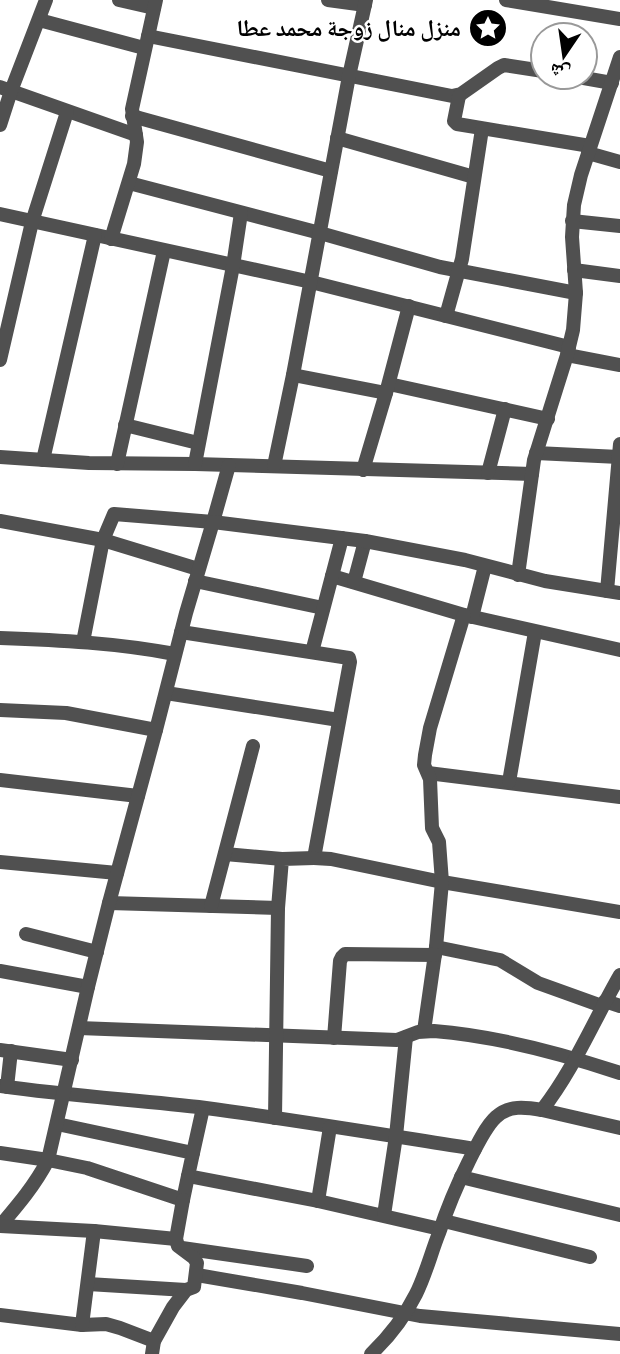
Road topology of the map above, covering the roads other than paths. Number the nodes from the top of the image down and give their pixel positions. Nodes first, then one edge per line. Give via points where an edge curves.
1 (46, 0) edge
2 (119, 0) edge
3 (328, 0) edge
4 (506, 0) edge
5 (365, 3) edge
6 (538, 3) edge
7 (155, 4) edge
8 (620, 19) edge
9 (38, 20) junction
10 (146, 42) junction
11 (620, 57) edge
12 (529, 69) edge
13 (349, 76) junction
14 (614, 88) edge
15 (5, 89) edge
16 (459, 96) junction
17 (67, 112) junction
18 (132, 116) junction
19 (0, 125) edge
20 (482, 130) junction
21 (136, 135) junction
22 (337, 138) junction
23 (589, 150) junction
24 (620, 162) edge
25 (331, 171) junction
26 (474, 177) junction
27 (129, 183) junction
28 (241, 213) junction
29 (0, 214) edge
30 (572, 221) junction
31 (32, 222) junction
32 (620, 226) edge
33 (320, 233) junction
34 (95, 235) junction
35 (111, 239) junction
36 (164, 251) junction
37 (233, 266) junction
38 (574, 270) junction
39 (459, 271) junction
40 (620, 276) edge
41 (311, 282) junction
42 (576, 293) junction
43 (408, 306) junction
44 (446, 316) junction
45 (568, 351) junction
46 (0, 360) edge
47 (620, 365) edge
48 (293, 375) junction
49 (387, 388) junction
50 (505, 409) junction
51 (548, 419) junction
52 (125, 425) junction
53 (198, 443) junction
54 (619, 451) edge
55 (536, 453) junction
56 (0, 457) edge
57 (43, 460) junction
58 (117, 464) junction
59 (195, 464) junction
60 (229, 465) junction
61 (274, 466) junction
62 (363, 470) junction
63 (488, 473) junction
64 (532, 474) junction
65 (618, 485) edge
66 (0, 521) edge
67 (214, 522) junction
68 (342, 538) junction
69 (103, 540) junction
70 (365, 541) junction
71 (485, 566) junction
72 (197, 575) junction
73 (517, 575) junction
74 (331, 576) junction
75 (354, 582) junction
76 (614, 592) edge
77 (323, 608) junction
78 (468, 616) junction
79 (181, 632) junction
80 (536, 632) junction
81 (0, 638) edge
82 (83, 642) junction
83 (620, 650) edge
84 (312, 652) junction
85 (175, 654) junction
86 (166, 692) junction
87 (0, 710) edge
88 (339, 720) junction
89 (156, 730) junction
90 (253, 746) dead end
91 (428, 773) junction
92 (0, 780) edge
93 (509, 782) junction
94 (138, 796) junction
95 (620, 797) edge
96 (225, 854) junction
97 (314, 858) junction
98 (282, 859) junction
99 (0, 862) edge
100 (117, 873) junction
101 (442, 882) junction
102 (109, 903) junction
103 (211, 906) junction
104 (278, 908) junction
105 (620, 912) edge
106 (26, 934) dead end
107 (435, 951) junction
108 (97, 952) junction
109 (0, 971) edge
110 (620, 975) edge
111 (88, 987) junction
112 (604, 1003) junction
113 (620, 1006) edge
114 (79, 1028) junction
115 (424, 1031) junction
116 (277, 1036) junction
117 (406, 1037) junction
118 (334, 1038) junction
119 (6, 1050) edge
120 (576, 1058) junction
121 (72, 1060) junction
122 (620, 1073) edge
123 (3, 1087) edge
124 (64, 1095) junction
125 (203, 1108) junction
126 (542, 1110) junction
127 (275, 1118) junction
128 (57, 1125) junction
129 (330, 1126) junction
130 (620, 1128) edge
131 (396, 1136) junction
132 (475, 1149) junction
133 (0, 1153) edge
134 (193, 1153) junction
135 (48, 1160) junction
136 (188, 1176) junction
137 (461, 1177) junction
138 (183, 1200) junction
139 (318, 1202) junction
140 (384, 1215) junction
141 (620, 1215) edge
142 (442, 1225) junction
143 (94, 1231) junction
144 (178, 1243) junction
145 (590, 1256) dead end
146 (307, 1266) dead end
147 (197, 1275) junction
148 (88, 1284) junction
149 (186, 1290) junction
150 (404, 1314) junction
151 (0, 1315) edge
152 (82, 1325) junction
153 (620, 1334) edge
154 (153, 1348) edge
155 (371, 1354) edge

1 - 9 street
2 - 7 street
3 - 5 street
4 - 6 street
5 - 13 street
6 - 8 street
7 - 10 street
9 - 10 street
9 - 15 street
10 - 13 street
10 - 18 street
11 - 14 street
12 - 16 street via 504,65
13 - 16 street
13 - 22 street
14 - 23 street
15 - 17 street
15 - 19 street
16 - 20 street via 455,123
17 - 21 street
17 - 31 street
18 - 21 street
18 - 25 street
20 - 23 street
20 - 26 street
21 - 27 street
22 - 25 street
22 - 26 street
23 - 24 street
23 - 30 street
25 - 33 street
26 - 39 street
27 - 28 street
27 - 35 street
28 - 33 street
28 - 37 street
29 - 31 street
30 - 32 street
30 - 38 street
31 - 34 street
31 - 46 street
33 - 39 street
33 - 41 street
34 - 35 street
34 - 57 street
35 - 36 street
36 - 37 street
36 - 52 street
37 - 41 street
37 - 53 street
38 - 40 street
38 - 42 street
39 - 42 street
39 - 44 street
41 - 43 street
41 - 48 street
42 - 45 street
43 - 44 street
43 - 49 street
44 - 45 street
45 - 47 street
45 - 51 street
48 - 49 street
48 - 61 street
49 - 50 street
49 - 62 street
50 - 51 street
50 - 63 street
51 - 55 street
52 - 53 street
52 - 58 street
53 - 59 street
54 - 55 street
54 - 65 street
55 - 64 street
56 - 57 street
57 - 58 street
58 - 59 street
59 - 60 street
60 - 61 street
60 - 67 street
61 - 62 street
62 - 63 street
63 - 64 street
64 - 73 street
65 - 76 street
66 - 69 street
67 - 68 street
67 - 69 street via 118,513
67 - 72 street
68 - 70 street
68 - 74 street
69 - 72 street
69 - 82 street
70 - 71 street
70 - 75 street
71 - 73 street
71 - 78 street
72 - 77 street
72 - 79 street
73 - 76 street
74 - 75 street
74 - 77 street
75 - 78 street
77 - 84 street
78 - 80 street
78 - 91 street via 427,741 424,765
79 - 84 street
79 - 85 street
80 - 83 street
80 - 93 street
81 - 82 street
82 - 85 street
84 - 88 street via 351,662
85 - 86 street
86 - 88 street
86 - 89 street
87 - 89 street via 66,713
88 - 97 street
89 - 94 street
90 - 96 street
91 - 93 street
91 - 101 street
92 - 94 street
93 - 95 street
94 - 100 street
96 - 98 street
96 - 103 street
97 - 98 street
97 - 101 street
98 - 104 street
99 - 100 street
100 - 102 street
101 - 105 street
101 - 107 street
102 - 103 street
102 - 108 street
103 - 104 street
104 - 116 street
106 - 108 street
107 - 112 street via 499,960 538,983
107 - 115 street
107 - 118 street via 345,954 340,961
108 - 111 street
109 - 111 street
110 - 112 street
111 - 114 street
112 - 113 street
112 - 120 street
114 - 116 street
114 - 121 street
115 - 117 street
115 - 120 street via 512,1043
116 - 118 street
116 - 127 street
117 - 118 street
117 - 131 street
119 - 121 street
119 - 123 street
120 - 122 street
120 - 126 street
121 - 124 street
123 - 124 street
124 - 125 street
124 - 128 street
125 - 127 street
125 - 134 street
126 - 130 street
126 - 132 street via 521,1107 503,1112
127 - 129 street
128 - 134 street
128 - 135 street
129 - 131 street
129 - 139 street
131 - 132 street
131 - 140 street
132 - 137 street
133 - 135 street
134 - 136 street
135 - 138 street
135 - 143 street via 0,1226
136 - 138 street
136 - 139 street
137 - 141 street
137 - 142 street
138 - 144 street
139 - 140 street
140 - 142 street
142 - 145 street
142 - 150 street via 422,1281
143 - 144 street
143 - 148 street
144 - 146 street
144 - 147 street via 196,1261
147 - 149 street via 192,1290
147 - 150 street
148 - 149 street
148 - 152 street
149 - 154 street
150 - 153 street
150 - 155 street
151 - 152 street
152 - 154 street via 120,1328

